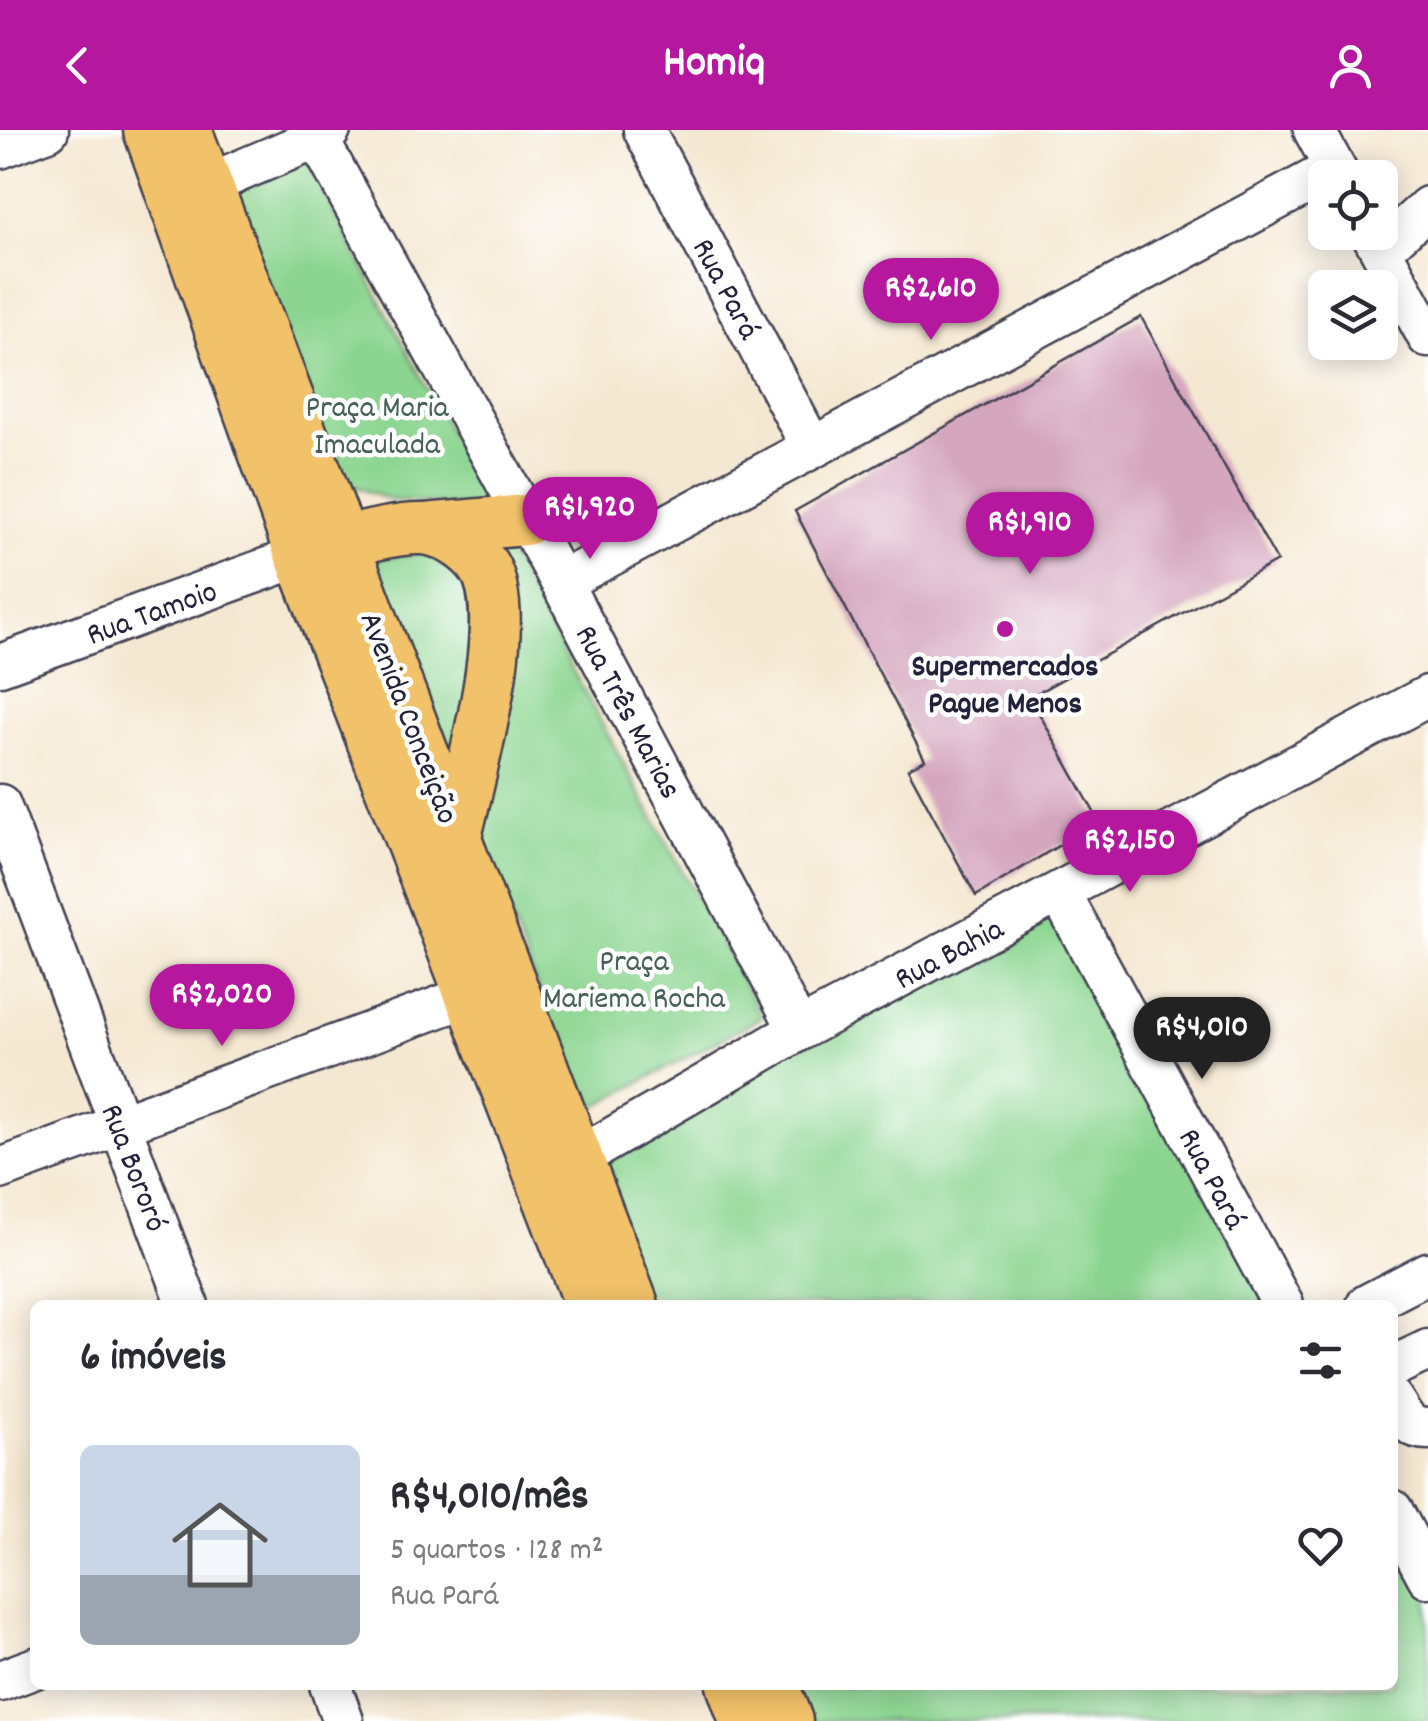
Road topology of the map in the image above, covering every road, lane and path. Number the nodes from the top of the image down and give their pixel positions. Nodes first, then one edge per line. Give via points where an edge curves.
1 (48, 130) edge
2 (149, 130) edge
3 (186, 130) edge
4 (644, 130) edge
5 (1314, 130) edge
6 (320, 133) edge
7 (0, 148) edge
8 (1330, 160) edge
9 (207, 185) junction
10 (1308, 188) edge
11 (1428, 207) edge
12 (1398, 227) edge
13 (1381, 250) edge
14 (1428, 336) edge
15 (811, 446) junction
16 (525, 520) junction
17 (421, 529) junction
18 (323, 549) junction
19 (561, 582) junction
20 (0, 665) edge
21 (1428, 696) edge
22 (0, 805) edge
23 (456, 837) junction
24 (1060, 893) junction
25 (469, 996) junction
26 (799, 1030) junction
27 (120, 1124) junction
28 (578, 1158) junction
29 (0, 1169) edge
30 (1428, 1273) edge
31 (186, 1300) edge
32 (588, 1300) edge
33 (630, 1300) edge
34 (1279, 1300) edge
35 (1377, 1300) edge
36 (1428, 1350) edge
37 (1398, 1365) edge
38 (1398, 1408) edge
39 (1428, 1428) edge
40 (1398, 1521) edge
41 (1428, 1577) edge
42 (30, 1670) edge
43 (0, 1681) edge
44 (332, 1690) edge
45 (734, 1690) edge
46 (775, 1690) edge
47 (343, 1721) edge
48 (745, 1721) edge
49 (787, 1721) edge

1 - 7 street
2 - 18 main road, Avenida Conceição
3 - 9 main road, Avenida Conceição
4 - 15 street, Rua Pará
5 - 8 street
6 - 9 street
6 - 16 street, Rua Três Marias
9 - 18 main road, Avenida Conceição
10 - 15 street
11 - 12 street
13 - 14 street
15 - 19 street
16 - 17 main road
16 - 19 street, Rua Três Marias
17 - 18 main road
17 - 23 main road via 470,551 484,567 496,607 486,699
18 - 20 street, Rua Tamoio
18 - 23 main road, Avenida Conceição
18 - 25 main road, Avenida Conceição
19 - 26 street, Rua Três Marias
21 - 24 street, Rua Bahia
22 - 27 street, Rua Bororó
23 - 28 main road, Avenida Conceição
24 - 26 street, Rua Bahia
24 - 34 street, Rua Pará
25 - 27 street
25 - 32 main road, Avenida Conceição
26 - 28 street, Rua Bahia
27 - 29 street
27 - 31 street, Rua Bororó
28 - 33 main road, Avenida Conceição
30 - 35 street
36 - 37 street
38 - 39 street via 1409,1424
40 - 41 street
42 - 43 street
44 - 47 street
45 - 48 main road
46 - 49 main road

